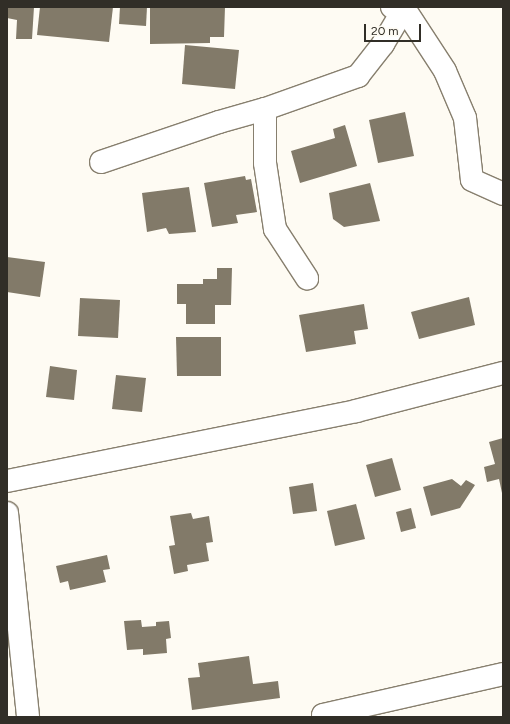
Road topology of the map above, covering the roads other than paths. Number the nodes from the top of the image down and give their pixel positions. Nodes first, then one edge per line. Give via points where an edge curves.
1 (401, 7) edge
2 (265, 109) junction
3 (100, 162) dead end
4 (503, 194) edge
5 (307, 278) dead end
6 (503, 373) edge
7 (7, 481) edge
8 (7, 513) edge
9 (503, 674) edge
10 (319, 716) edge
11 (28, 717) edge

1 - 2 street via 383,44 358,76
1 - 4 street via 446,72 465,118 472,180
2 - 3 street
2 - 5 street via 266,163 275,229
6 - 7 street via 356,411
8 - 11 street
9 - 10 street

